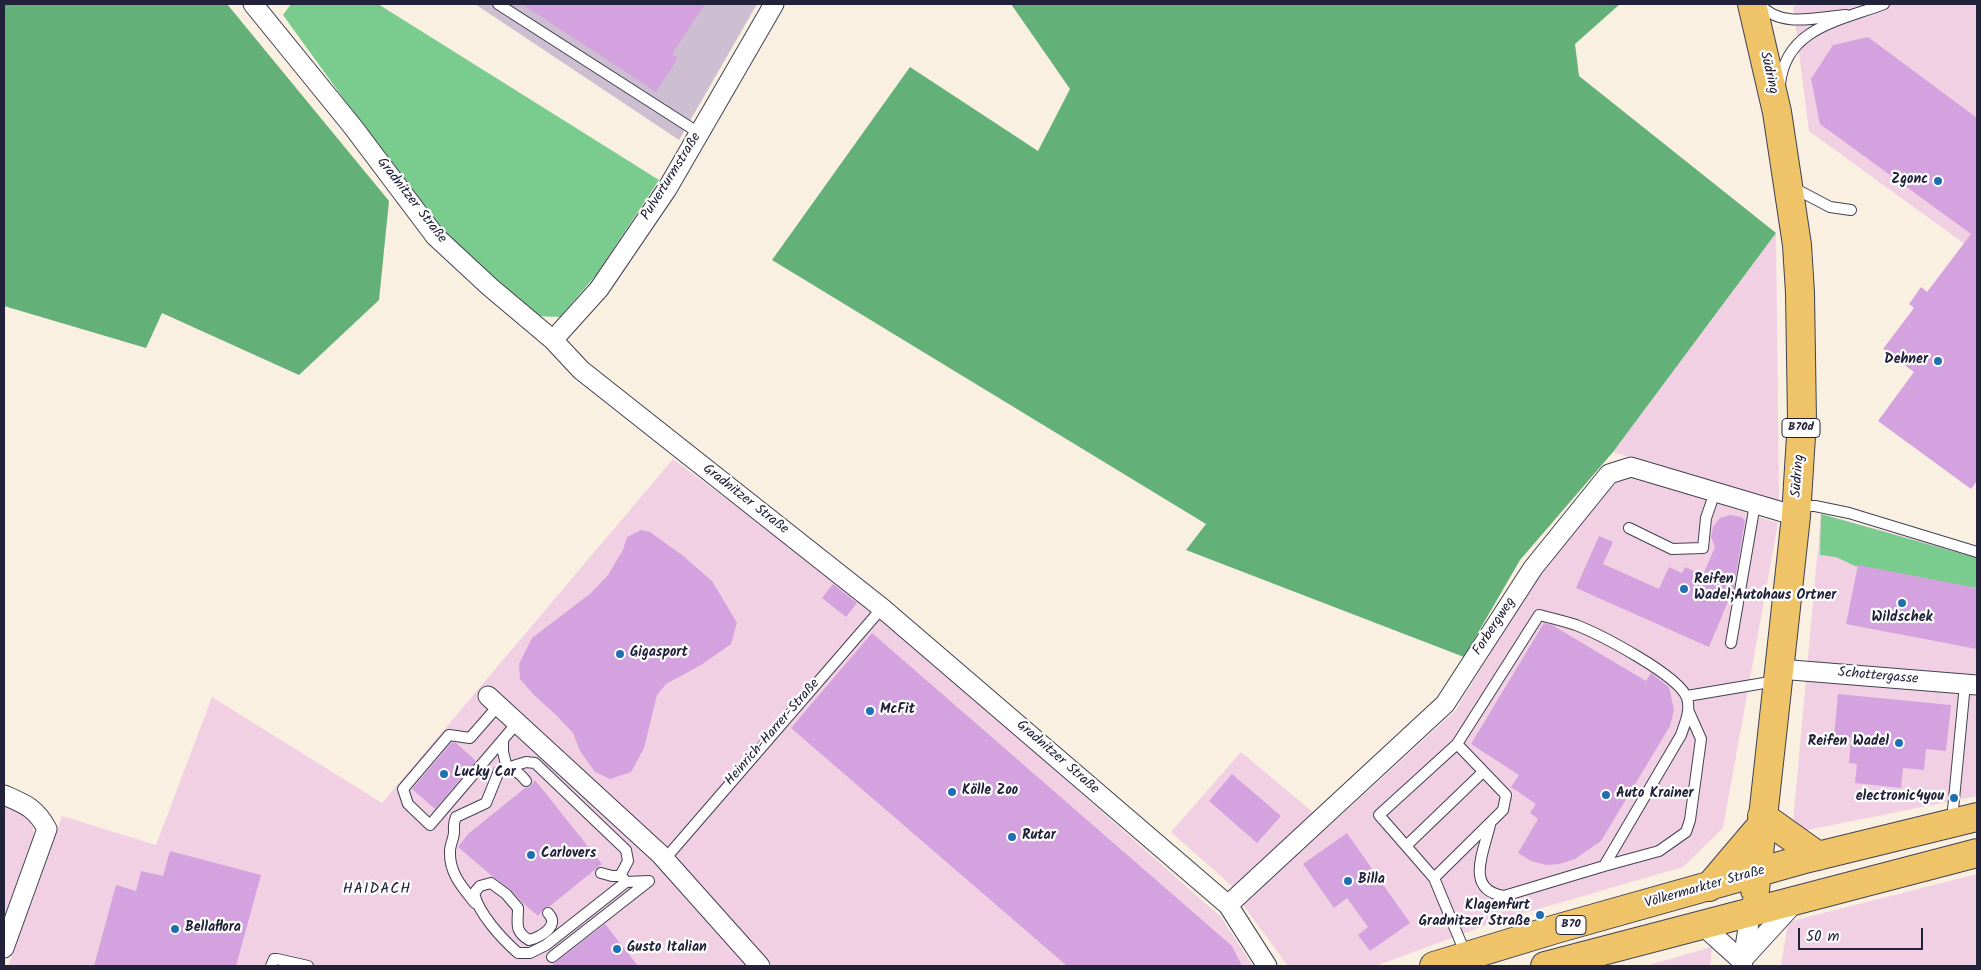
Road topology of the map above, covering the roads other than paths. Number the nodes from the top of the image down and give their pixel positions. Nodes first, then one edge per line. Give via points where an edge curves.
1 (253, 4) edge
2 (498, 4) edge
3 (774, 4) edge
4 (1752, 4) edge
5 (1760, 4) edge
6 (1884, 4) edge
7 (1856, 13) junction
8 (1777, 112) junction
9 (699, 133) junction
10 (1789, 186) junction
11 (1851, 210) dead end
12 (553, 340) junction
13 (1715, 492) junction
14 (1755, 504) junction
15 (1796, 511) junction
16 (1629, 528) dead end
17 (1977, 552) edge
18 (882, 608) junction
19 (1731, 643) dead end
20 (1778, 675) junction
21 (1971, 685) edge
22 (1687, 696) junction
23 (493, 701) joint
24 (1689, 712) junction
25 (517, 723) junction
26 (503, 740) junction
27 (1457, 744) junction
28 (507, 768) junction
29 (1483, 772) junction
30 (526, 781) dead end
31 (4, 796) edge
32 (1965, 820) edge
33 (1761, 822) junction
34 (1490, 824) junction
35 (1406, 846) junction
36 (1977, 853) edge
37 (1818, 856) junction
38 (665, 860) junction
39 (1604, 866) junction
40 (601, 873) dead end
41 (1434, 878) junction
42 (623, 879) junction
43 (1709, 887) junction
44 (1755, 890) junction
45 (1798, 899) junction
46 (476, 904) junction
47 (1228, 905) junction
48 (548, 913) dead end
49 (518, 920) junction
50 (492, 924) junction
51 (1702, 925) junction
52 (4, 948) edge
53 (1466, 956) junction
54 (552, 957) dead end
55 (1743, 962) edge
56 (271, 966) edge
57 (308, 966) edge
58 (760, 966) edge
59 (1267, 966) edge
60 (1434, 966) edge
61 (1546, 966) edge

1 - 12 street, Gradnitzer Straße via 354,127 435,236
2 - 9 lane
3 - 9 street, Pulverturmstraße
4 - 8 main road, Südring / B70d
5 - 7 lane via 1782,18 1794,20
6 - 7 lane
7 - 8 lane via 1812,32 1789,53 1781,76
8 - 10 main road, Südring / B70d
9 - 12 street, Pulverturmstraße via 599,289
10 - 11 lane via 1830,207
10 - 15 main road, Südring / B70d via 1800,293 1802,420
12 - 18 street, Gradnitzer Straße via 581,370
13 - 14 street, Forbergweg
13 - 16 lane via 1706,518 1703,548 1672,549
13 - 47 street, Forbergweg via 1631,468 1609,474 1532,568 1445,704
14 - 15 street, Forbergweg
14 - 19 lane
15 - 17 lane via 1815,506
15 - 20 main road, Südring / B70d
18 - 38 lane, Heinrich-Harrer-Straße
18 - 47 street, Gradnitzer Straße
20 - 21 street, Schottergasse
20 - 22 lane
20 - 33 main road, Südring / B70d
21 - 32 lane
22 - 24 lane
22 - 27 lane via 1662,672 1623,648 1576,625 1539,615
23 - 25 street
23 - 26 lane via 470,738 449,735 402,789 408,804 430,825
24 - 39 lane via 1682,735
24 - 39 lane via 1701,740 1686,832 1659,852
25 - 26 lane
25 - 38 street
26 - 28 lane
27 - 29 lane
27 - 35 lane via 1379,815
28 - 30 lane via 519,772
28 - 42 lane via 526,762 535,763 626,850 628,861
28 - 46 lane via 499,771 486,803 456,817 452,825 451,868
29 - 34 lane via 1506,795 1503,810
29 - 35 lane
31 - 52 street via 27,805 40,816 47,829
32 - 37 main road, Völkermarkter Straße / B70
33 - 37 main road
33 - 43 main road
33 - 44 main road, Südring / B70d
34 - 39 lane via 1478,874 1487,890 1495,895 1504,896
34 - 41 lane
35 - 41 lane
36 - 45 main road, B70
37 - 43 main road, Völkermarkter Straße / B70
38 - 58 street
40 - 42 lane
41 - 53 lane
42 - 50 lane via 546,945 530,953 518,953
42 - 54 lane via 648,881
43 - 44 main road
43 - 53 main road, Völkermarkter Straße / B70
44 - 45 main road
44 - 55 street
45 - 51 main road, B70
45 - 55 street
46 - 49 lane via 474,893 480,886 491,884 518,908
46 - 50 lane
47 - 59 street, Gradnitzer Straße
48 - 49 lane via 553,922 549,929 540,937 529,940 517,928
49 - 50 lane via 503,930
51 - 55 street
51 - 61 main road, B70
53 - 60 main road, Völkermarkter Straße / B70
56 - 57 lane via 277,959

